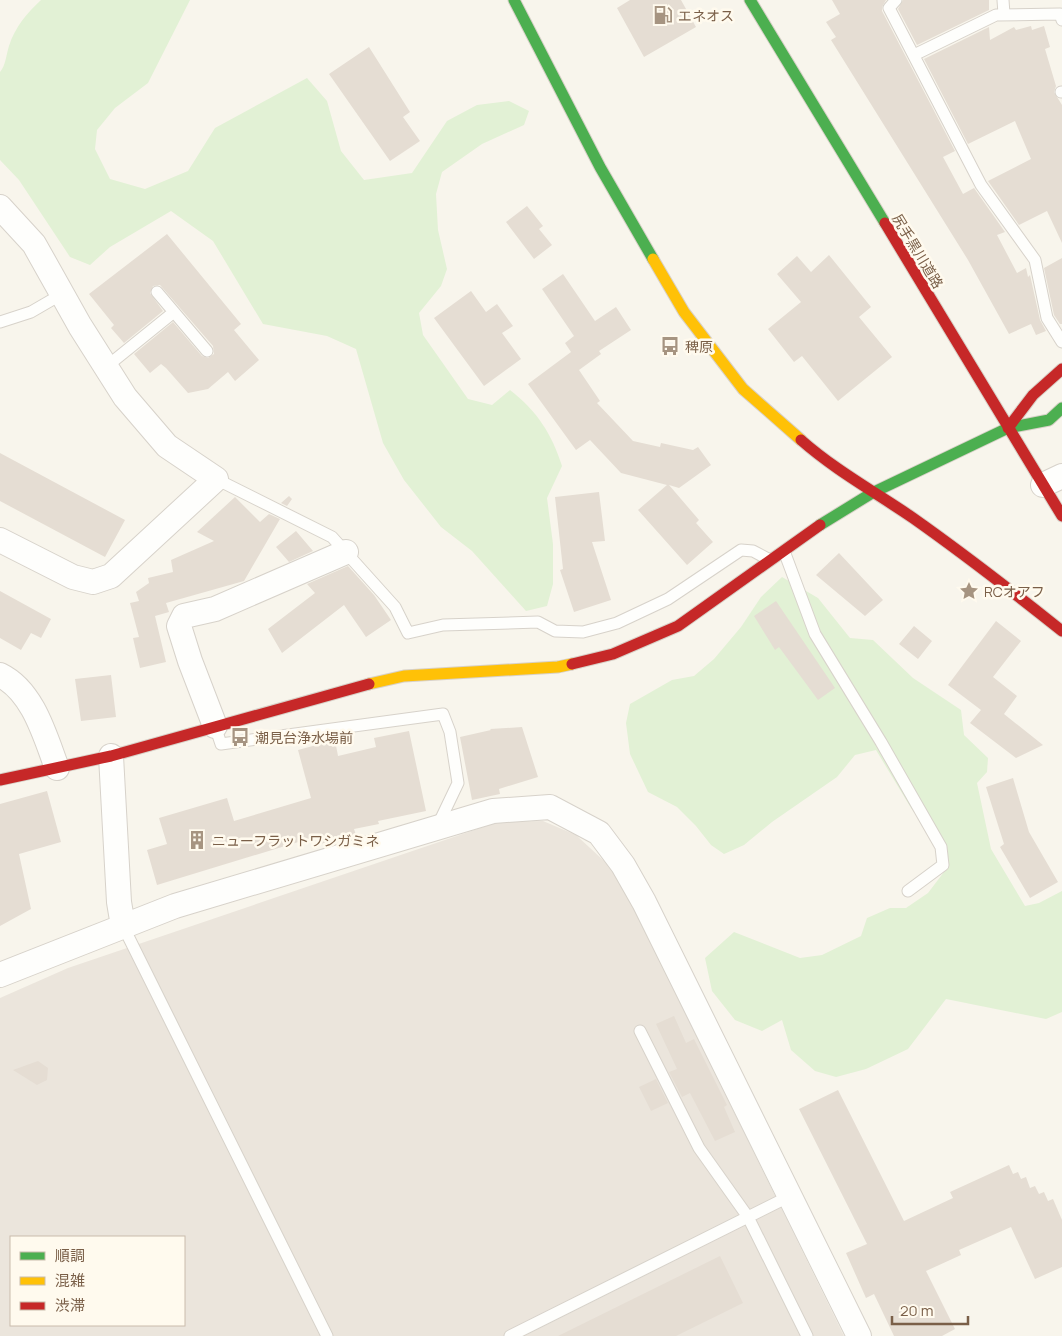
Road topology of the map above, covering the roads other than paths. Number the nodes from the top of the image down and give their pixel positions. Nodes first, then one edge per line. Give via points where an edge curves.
1 (514, 0) edge
2 (750, 0) edge
3 (896, 0) edge
4 (1003, 0) edge
5 (1004, 14) junction
6 (1062, 20) edge
7 (914, 55) junction
8 (0, 207) edge
9 (157, 292) dead end
10 (62, 294) junction
11 (174, 312) junction
12 (0, 322) edge
13 (1062, 342) edge
14 (207, 351) dead end
15 (106, 367) junction
16 (1062, 369) edge
17 (1062, 408) edge
18 (1008, 428) junction
19 (216, 479) junction
20 (1053, 481) edge
21 (872, 494) junction
22 (1062, 516) edge
23 (0, 540) edge
24 (784, 551) junction
25 (346, 552) junction
26 (770, 560) junction
27 (1062, 631) edge
28 (0, 675) edge
29 (216, 726) junction
30 (111, 756) junction
31 (57, 768) junction
32 (0, 780) edge
33 (437, 829) junction
34 (908, 891) dead end
35 (123, 926) junction
36 (0, 975) edge
37 (640, 1032) dead end
38 (790, 1196) junction
39 (748, 1217) junction
40 (327, 1336) edge
41 (510, 1336) edge
42 (807, 1336) edge
43 (859, 1336) edge

1 - 21 street via 600,167 684,312 744,388 809,447
2 - 18 street, 尻手黒川道路
3 - 7 lane via 889,8
4 - 5 lane
5 - 6 lane via 1060,14
5 - 7 lane
7 - 13 lane via 981,185 1035,260 1047,318
8 - 10 street via 34,244
9 - 11 lane
10 - 12 lane via 31,312
10 - 15 street
11 - 14 lane
11 - 15 lane
15 - 19 street via 125,397 167,446
16 - 18 street via 1033,395
17 - 18 street via 1050,420
18 - 20 street, 尻手黒川道路
18 - 21 street
19 - 23 street via 111,576 93,582 73,577
19 - 25 lane via 332,537
20 - 22 street, 尻手黒川道路
21 - 24 street via 833,516
21 - 27 street via 911,517
24 - 26 street
24 - 34 lane via 815,634 941,847 942,865
25 - 26 lane via 395,607 408,632 444,626 538,622 555,631 583,632 617,623 668,599 741,550 753,551
25 - 29 street via 215,609 184,616 179,626
26 - 29 street via 678,626 589,661 558,667 404,676
28 - 31 street via 25,696
29 - 30 street
29 - 33 lane via 222,744 443,714 450,732 458,784
30 - 31 street
30 - 35 street
31 - 32 street
33 - 35 street via 175,906
33 - 38 street via 493,811 550,806 599,833 623,865 644,902
35 - 36 street
35 - 40 lane
37 - 39 lane via 699,1148
38 - 39 lane
38 - 43 street
39 - 41 lane
39 - 42 lane

